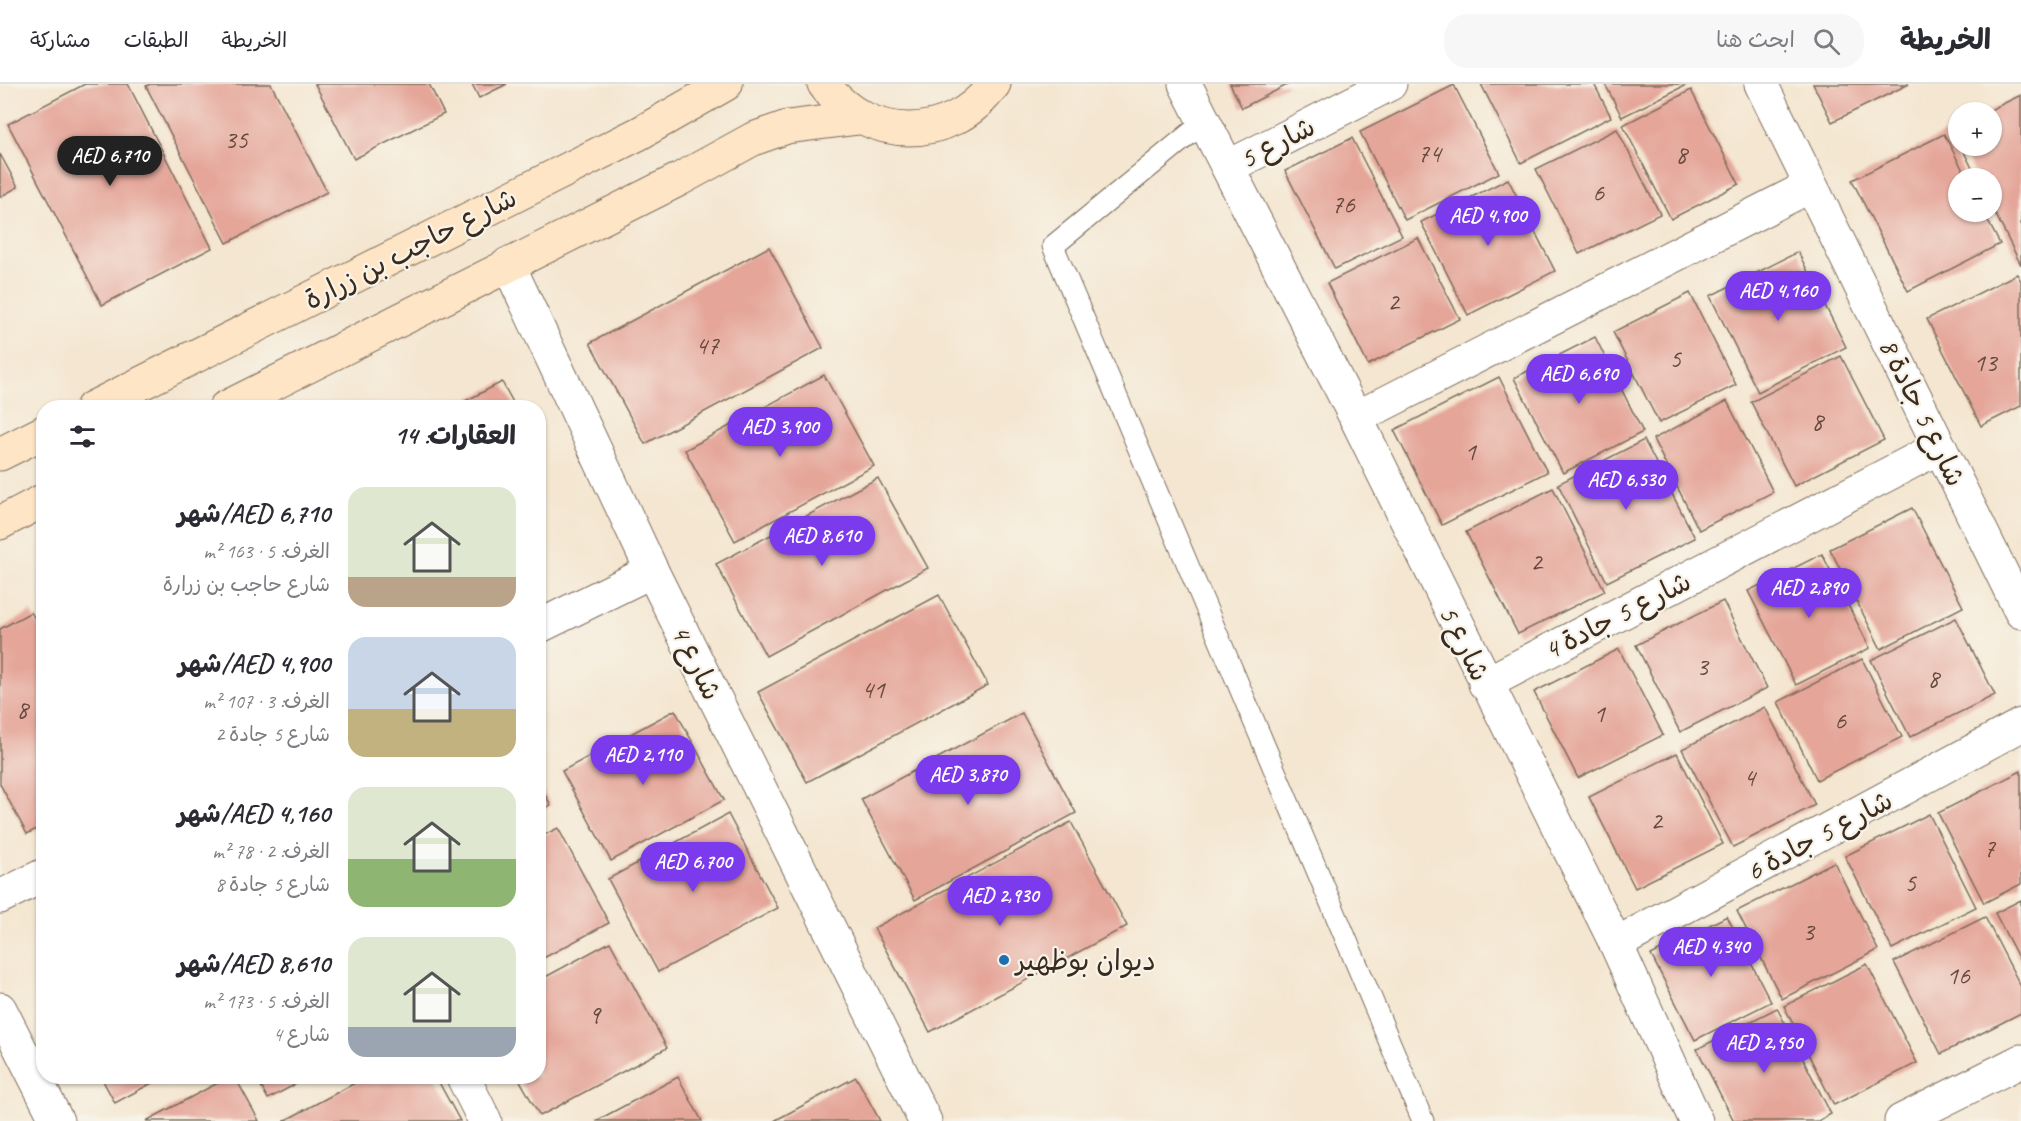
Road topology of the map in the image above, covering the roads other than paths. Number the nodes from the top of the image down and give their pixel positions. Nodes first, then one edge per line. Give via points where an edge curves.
1 (726, 84) edge
2 (824, 84) edge
3 (994, 84) edge
4 (1185, 84) edge
5 (1390, 84) edge
6 (1761, 84) edge
7 (859, 118) junction
8 (1204, 122) junction
9 (1228, 167) junction
10 (1810, 186) junction
11 (508, 264) junction
12 (108, 400) edge
13 (241, 400) edge
14 (1356, 418) junction
15 (36, 436) edge
16 (1940, 447) junction
17 (0, 454) edge
18 (36, 505) edge
19 (0, 523) edge
20 (652, 571) junction
21 (2021, 612) edge
22 (546, 623) edge
23 (1485, 684) junction
24 (2021, 725) edge
25 (36, 879) edge
26 (0, 897) edge
27 (1616, 944) junction
28 (0, 1009) edge
29 (2021, 1061) edge
30 (36, 1080) edge
31 (38, 1084) edge
32 (466, 1084) edge
33 (1909, 1119) edge
34 (57, 1121) edge
35 (485, 1121) edge
36 (925, 1121) edge
37 (1423, 1121) edge
38 (1696, 1121) edge

1 - 12 street, شارع حاجب بن زرارة via 640,133
2 - 7 street via 834,98
3 - 7 street via 983,100 955,119 924,129 891,129
4 - 8 street, شارع 5
5 - 9 street, شارع 5
6 - 10 street, شارع 5 جادة 8
7 - 11 street, شارع حاجب بن زرارة via 787,127 753,139
8 - 9 street, شارع 5
8 - 37 lane via 1053,246
9 - 14 street, شارع 5
10 - 14 street
10 - 16 street, شارع 5 جادة 8
11 - 13 street, شارع حاجب بن زرارة
11 - 20 street, شارع 4
14 - 23 street, شارع 5
15 - 17 street
16 - 21 street, شارع 5 جادة 8
16 - 23 street, شارع 5 جادة 4
18 - 19 street
20 - 22 street
20 - 36 street, شارع 4
23 - 27 street, شارع 5
24 - 27 street, شارع 5 جادة 6
25 - 26 street
27 - 38 street, شارع 5
28 - 30 street
29 - 33 street
31 - 34 street
32 - 35 street

